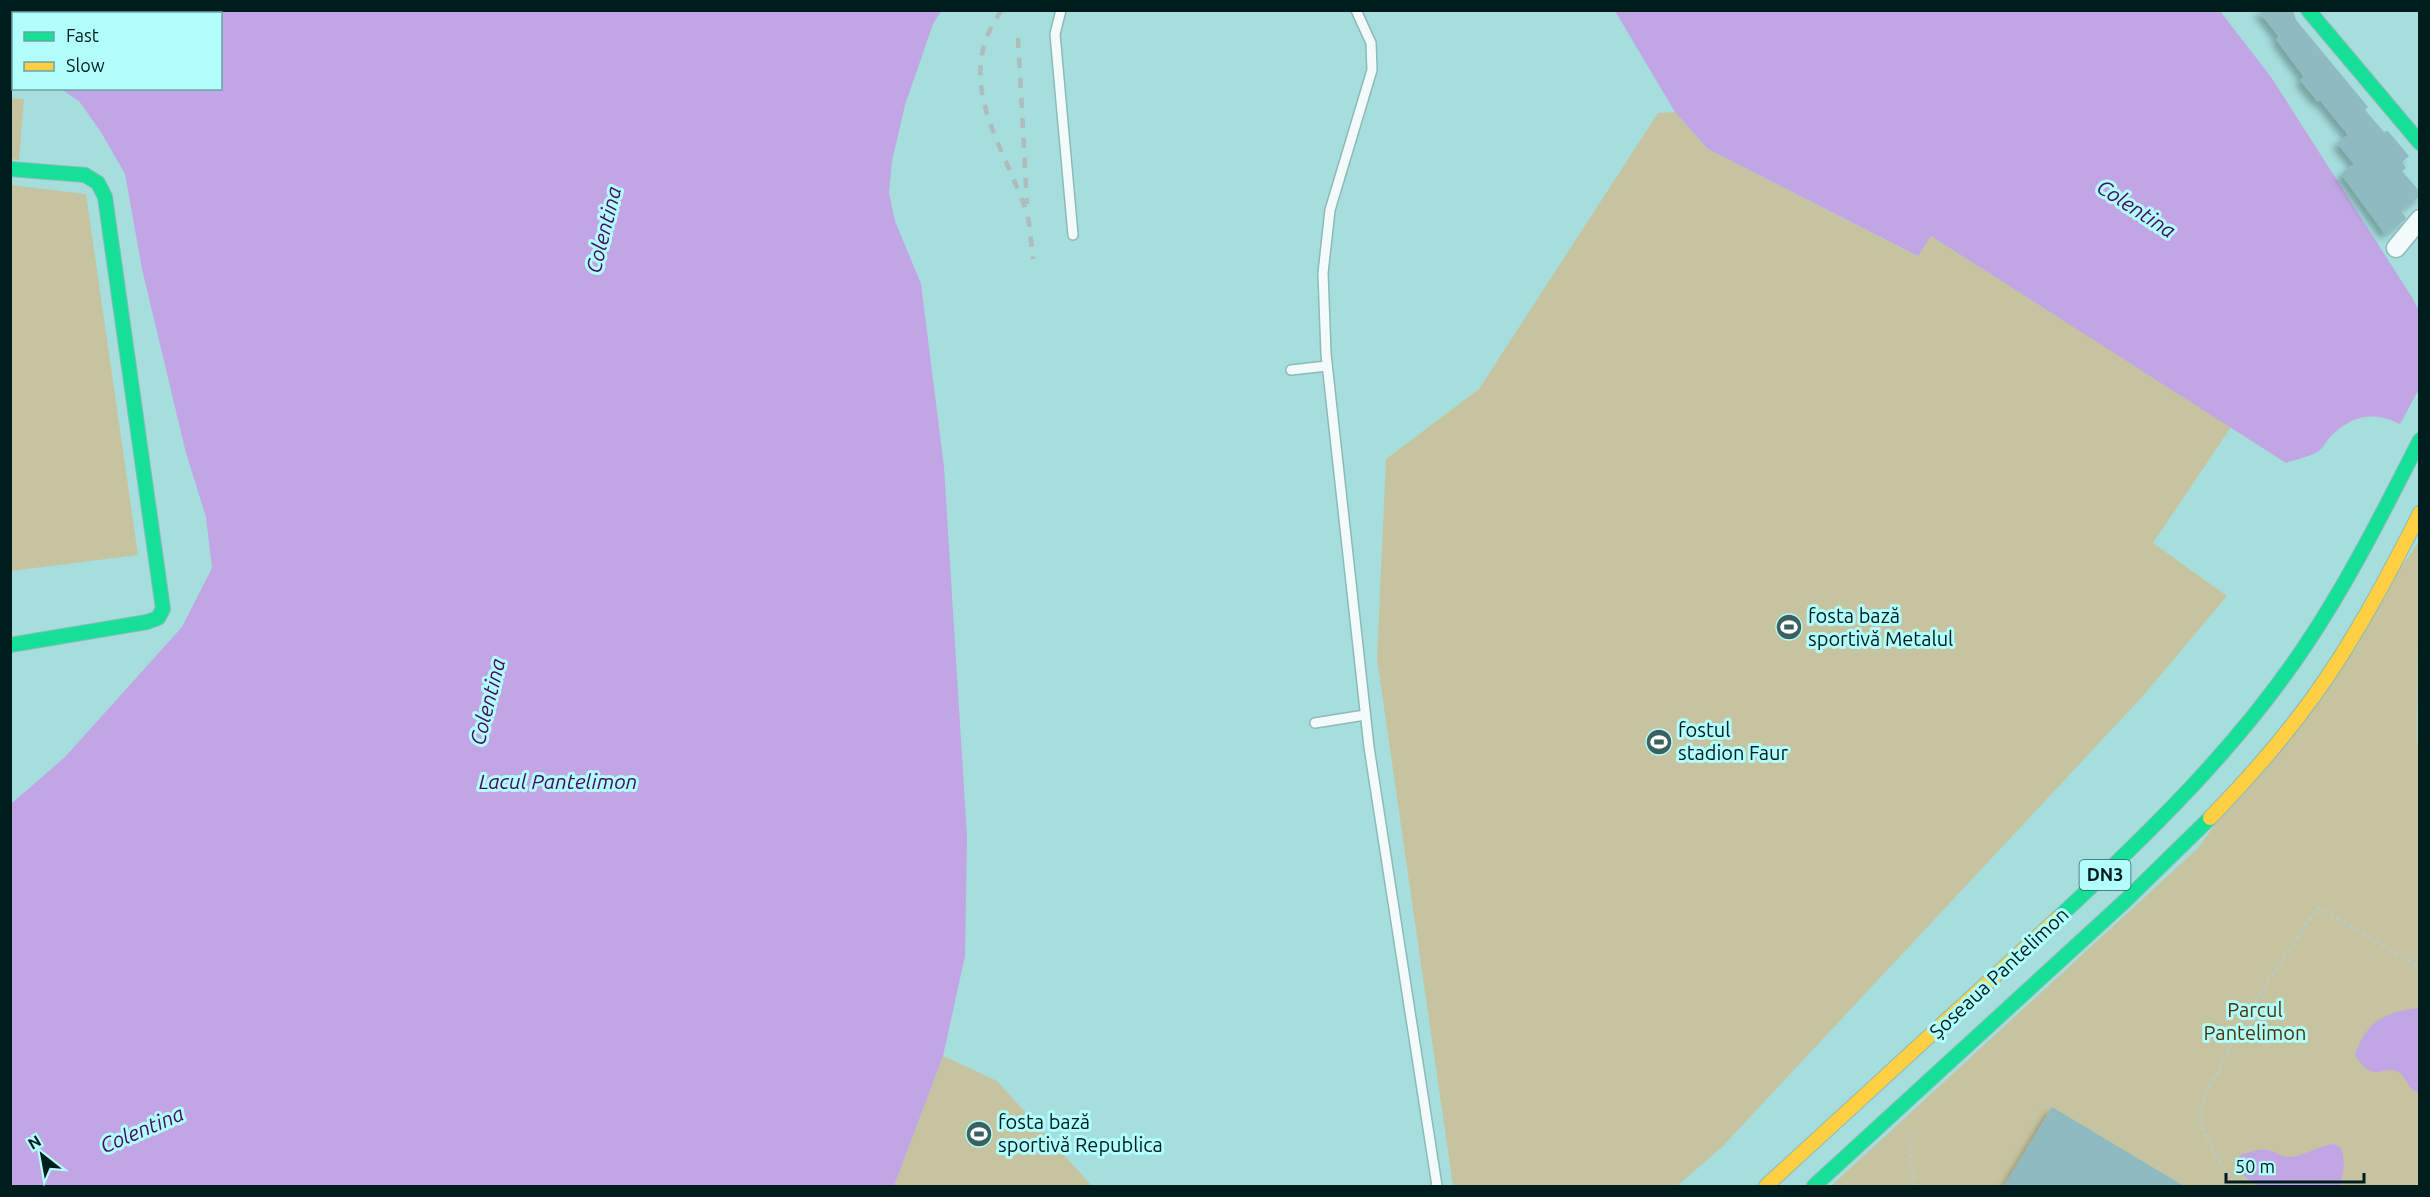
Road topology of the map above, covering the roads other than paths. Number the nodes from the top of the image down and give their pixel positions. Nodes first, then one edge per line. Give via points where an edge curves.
1 (1062, 10) edge
2 (1356, 10) edge
3 (2308, 10) edge
4 (2420, 143) edge
5 (10, 169) edge
6 (2420, 219) edge
7 (1073, 235) dead end
8 (2396, 248) dead end
9 (1327, 366) junction
10 (1291, 370) dead end
11 (2420, 440) edge
12 (2420, 513) edge
13 (2397, 520) junction
14 (10, 645) edge
15 (1365, 715) junction
16 (1315, 723) dead end
17 (1437, 1186) edge
18 (1766, 1186) edge
19 (1814, 1186) edge

1 - 7 lane via 1055,34
2 - 9 lane via 1371,43 1372,70 1330,210 1323,273
3 - 4 main road
5 - 14 main road via 85,175 94,177 101,185 163,609 158,618 147,622
6 - 8 street
9 - 10 lane
9 - 15 lane
11 - 13 main road, DN3
12 - 13 main road, DN3
13 - 18 main road, Șoseaua Pantelimon / DN3 via 2285,675 2173,808
13 - 19 main road, Șoseaua Pantelimon / DN3 via 2358,629 2313,697 2258,764 2202,826 2109,916
15 - 16 lane
15 - 17 lane

